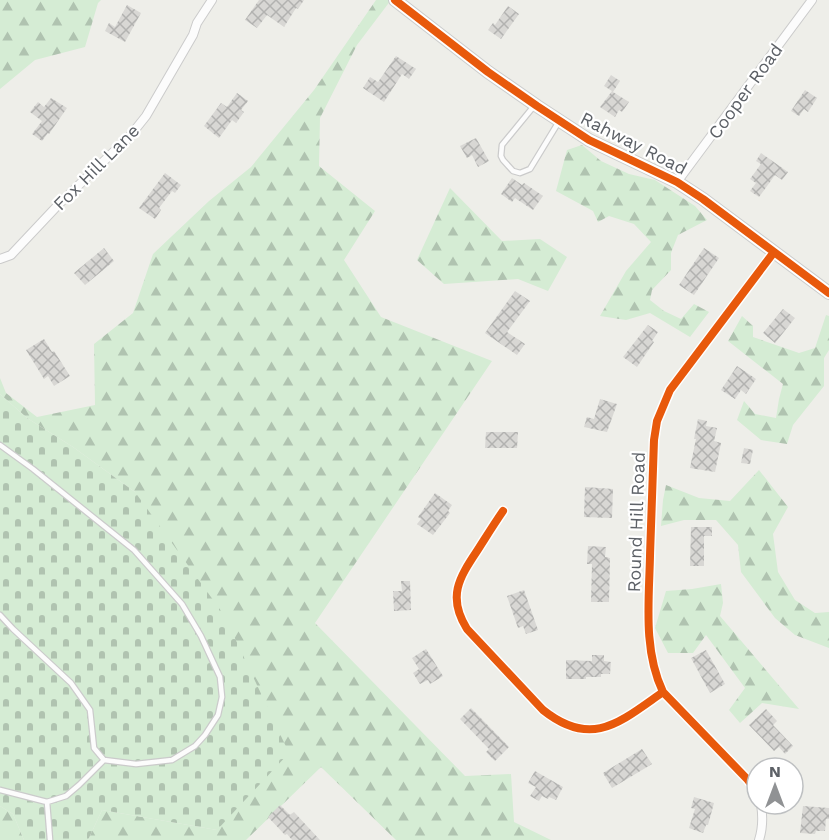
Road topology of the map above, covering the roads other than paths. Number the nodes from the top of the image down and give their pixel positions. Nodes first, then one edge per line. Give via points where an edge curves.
1 (212, 0) edge
2 (394, 0) edge
3 (812, 0) edge
4 (535, 104) junction
5 (559, 120) junction
6 (677, 182) junction
7 (774, 252) junction
8 (0, 259) edge
9 (829, 293) edge
10 (0, 445) edge
11 (503, 510) dead end
12 (0, 615) edge
13 (663, 692) junction
14 (104, 760) junction
15 (745, 777) edge
16 (0, 790) edge
17 (47, 802) junction
18 (763, 816) edge
19 (50, 840) edge
20 (759, 840) edge

1 - 8 street, Fox Hill Lane via 146,117 11,255
2 - 4 street, Rahway Road
3 - 6 street, Cooper Road
4 - 5 street, Rahway Road
4 - 5 lane via 502,145 501,156 513,171 530,169
5 - 6 street, Rahway Road via 589,140
6 - 7 street, Rahway Road
7 - 9 street, Rahway Road
7 - 13 street, Round Hill Road via 670,390 657,422 649,631 653,665
10 - 14 lane via 134,550 182,604 220,677 222,697 218,715 195,746 172,760 136,764
11 - 13 street via 460,579 456,600 467,629 543,710 568,726 610,726
12 - 14 lane via 71,683 90,710 94,748
13 - 15 street, Round Hill Road
14 - 17 lane via 66,796
16 - 17 lane
17 - 19 lane
18 - 20 street

